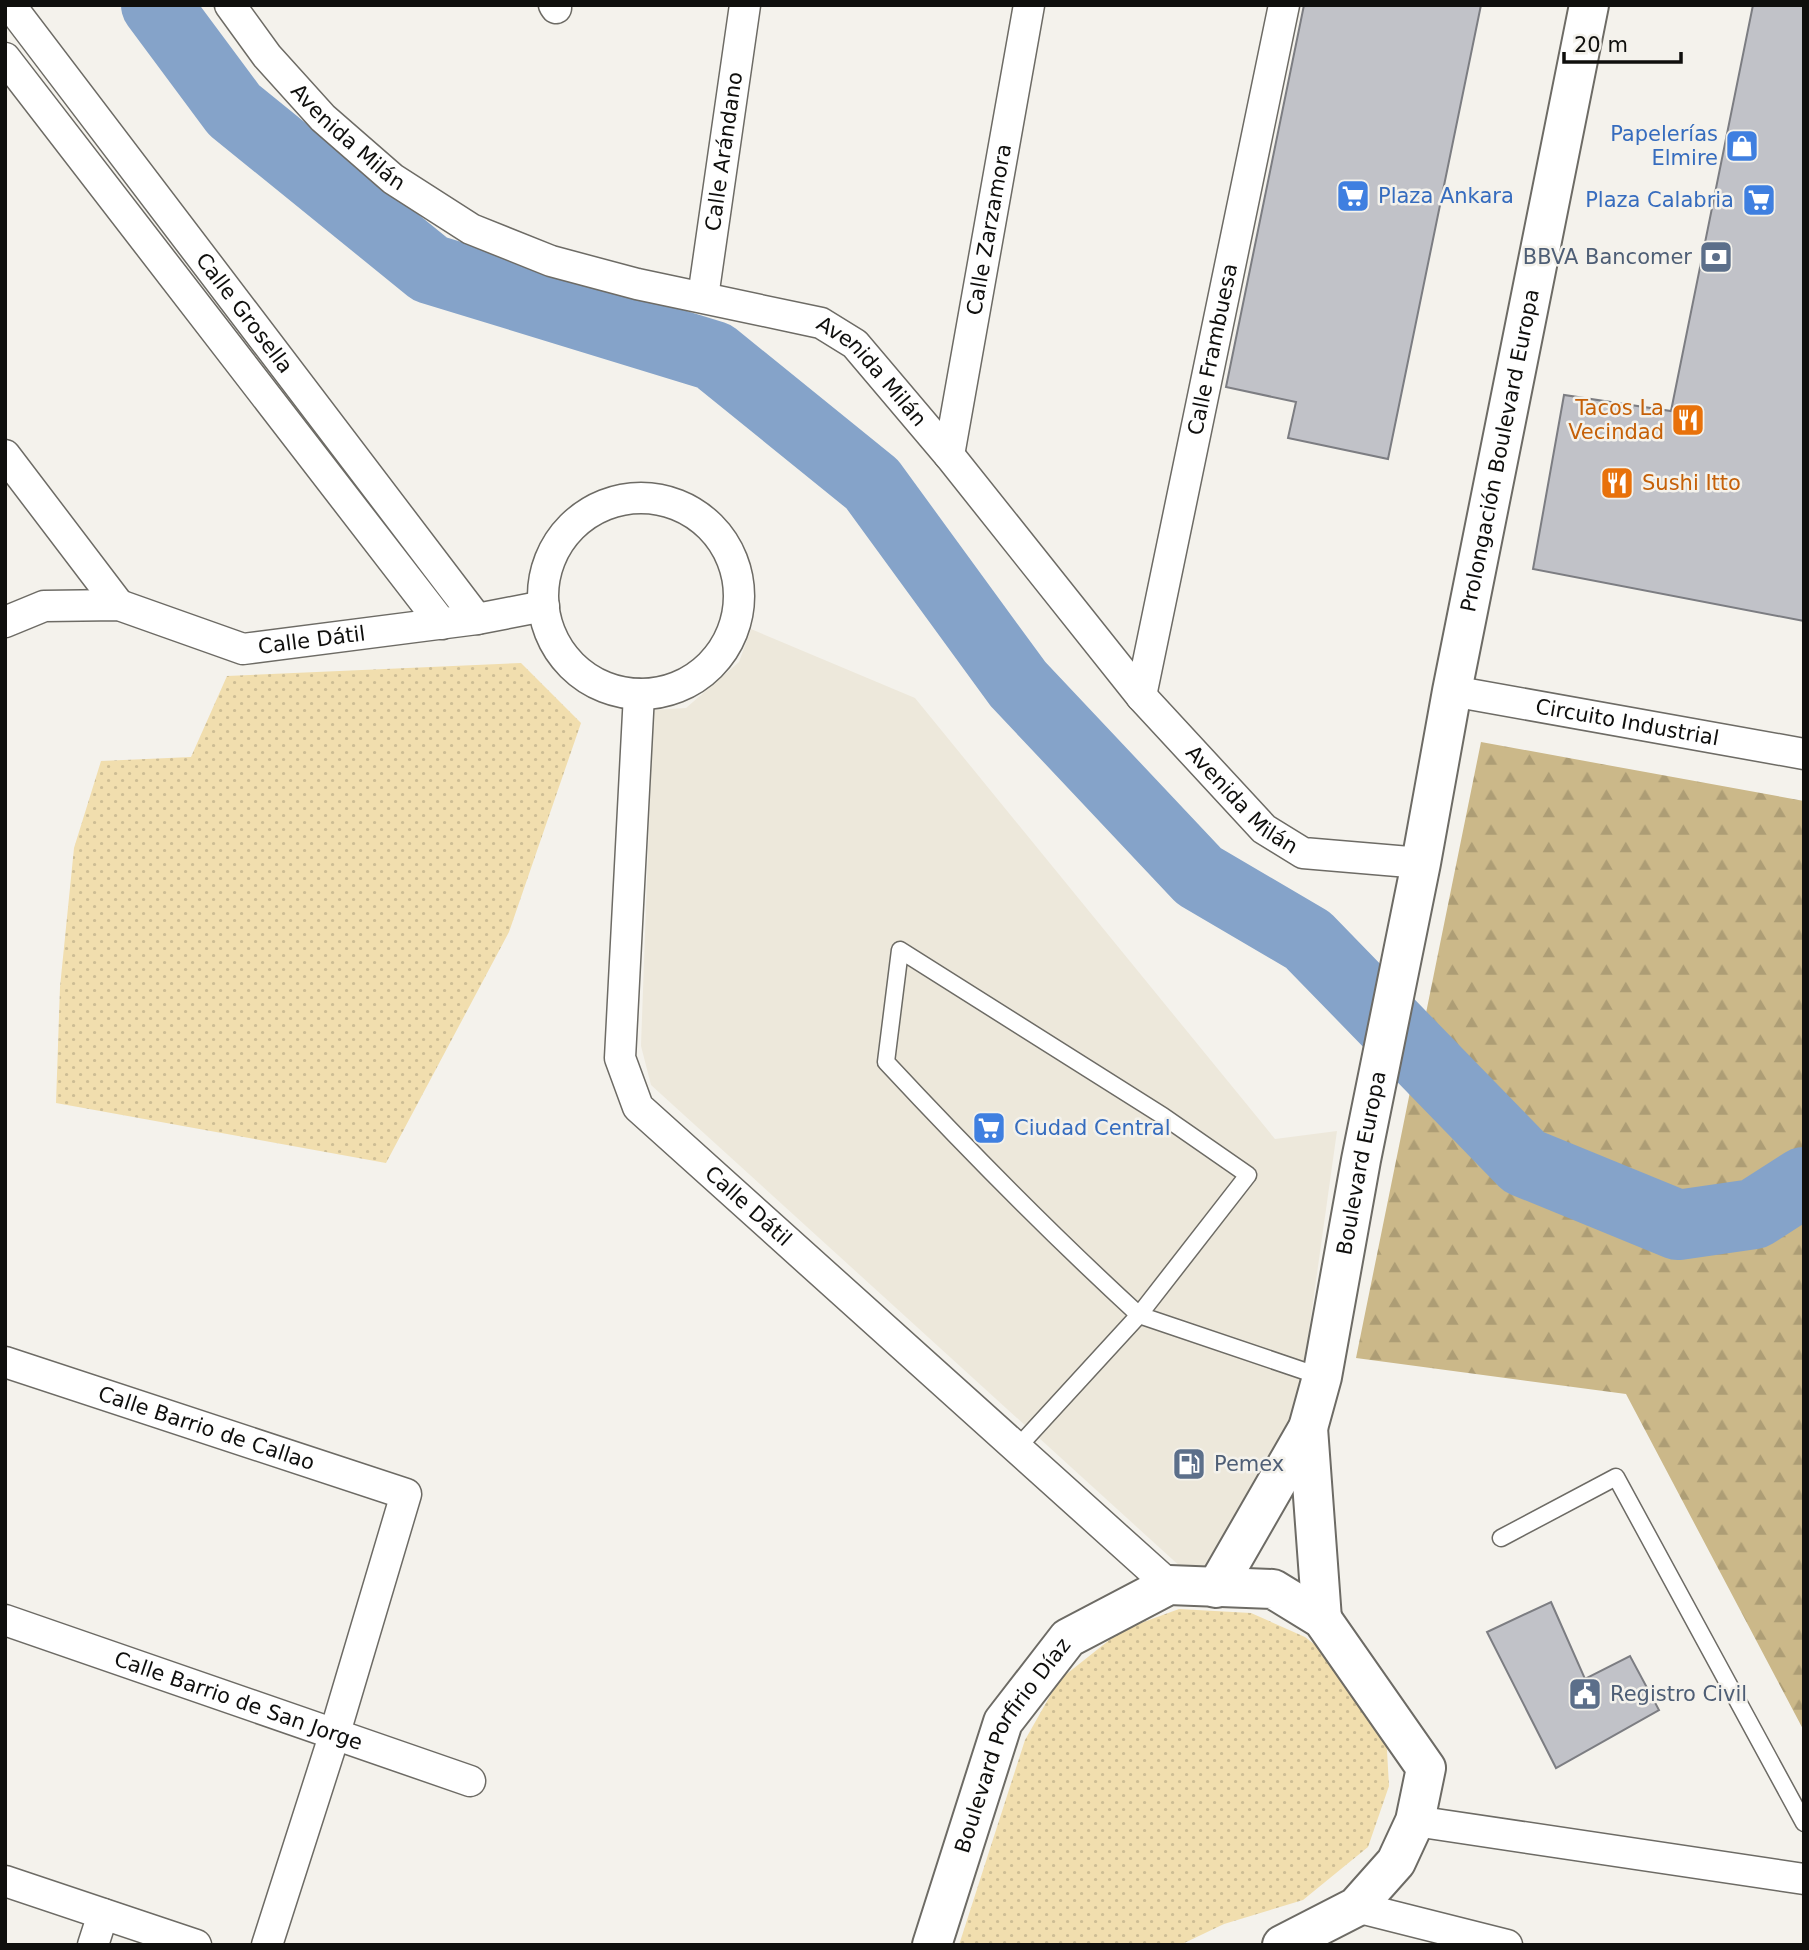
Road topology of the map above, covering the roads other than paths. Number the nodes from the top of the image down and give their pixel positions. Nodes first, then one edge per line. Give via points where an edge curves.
1 (10, 5) edge
2 (230, 5) edge
3 (746, 5) edge
4 (1029, 5) edge
5 (1284, 5) edge
6 (1590, 5) edge
7 (5, 58) edge
8 (703, 297) junction
9 (949, 454) junction
10 (5, 455) edge
11 (119, 605) junction
12 (544, 606) junction
13 (477, 619) junction
14 (5, 622) edge
15 (442, 624) junction
16 (1452, 691) junction
17 (639, 694) junction
18 (1141, 696) junction
19 (1804, 754) edge
20 (1417, 880) junction
21 (1139, 1315) junction
22 (5, 1362) edge
23 (1322, 1377) junction
24 (1308, 1428) junction
25 (1017, 1448) junction
26 (1501, 1538) dead end
27 (1169, 1586) junction
28 (1216, 1588) junction
29 (1322, 1619) junction
30 (5, 1620) edge
31 (334, 1736) junction
32 (470, 1782) dead end
33 (1415, 1821) junction
34 (1804, 1823) edge
35 (1804, 1879) edge
36 (5, 1881) edge
37 (1356, 1907) junction
38 (103, 1914) junction
39 (93, 1945) edge
40 (196, 1945) edge
41 (267, 1945) edge
42 (933, 1945) edge
43 (1282, 1945) edge
44 (1507, 1945) edge

1 - 13 street, Calle Grosella
2 - 8 street, Avenida Milán via 267,56 323,118 393,179 471,229 551,261
3 - 8 street, Calle Arándano
4 - 9 street, Calle Zarzamora
5 - 18 street, Calle Frambuesa
6 - 16 main road, Prolongación Boulevard Europa
7 - 15 street, Calle Grosella
8 - 9 street, Avenida Milán via 821,323 855,344
9 - 18 street, Avenida Milán
10 - 11 street
11 - 14 street, Calle Dátil via 44,606
11 - 15 street, Calle Dátil via 243,649
12 - 13 street, Calle Dátil
12 - 17 street via 551,634 565,658 586,677 611,690
12 - 17 street via 545,573 559,541 583,517 613,502 647,498 680,505 708,524 728,551 739,583 738,617 725,649 702,674 673,690
13 - 15 street, Calle Dátil
16 - 19 street, Circuito Industrial
16 - 20 main road, Prolongación Boulevard Europa
17 - 25 street, Calle Dátil via 620,1058 638,1107
18 - 20 street, Avenida Milán via 1264,829 1303,853
20 - 23 main road, Boulevard Europa
21 - 21 lane via 1248,1175 900,950 886,1062 979,1162
21 - 23 lane
21 - 25 lane
22 - 31 street, Calle Barrio de Callao via 406,1494
23 - 24 main road, Boulevard Europa
24 - 28 main road, Boulevard Europa
24 - 29 main road, Boulevard Europa
25 - 27 street, Calle Dátil
26 - 34 lane via 1616,1477
27 - 28 main road, Boulevard Porfirio Díaz
27 - 42 main road, Boulevard Porfirio Díaz via 1068,1638 1003,1722
28 - 29 main road, Boulevard Porfirio Díaz via 1273,1589
29 - 33 main road via 1426,1768
30 - 31 street, Calle Barrio de San Jorge
31 - 32 street, Calle Barrio de San Jorge
31 - 41 street
33 - 35 street
33 - 37 main road via 1396,1862
36 - 38 street
37 - 43 main road
37 - 44 street
38 - 39 street
38 - 40 street

